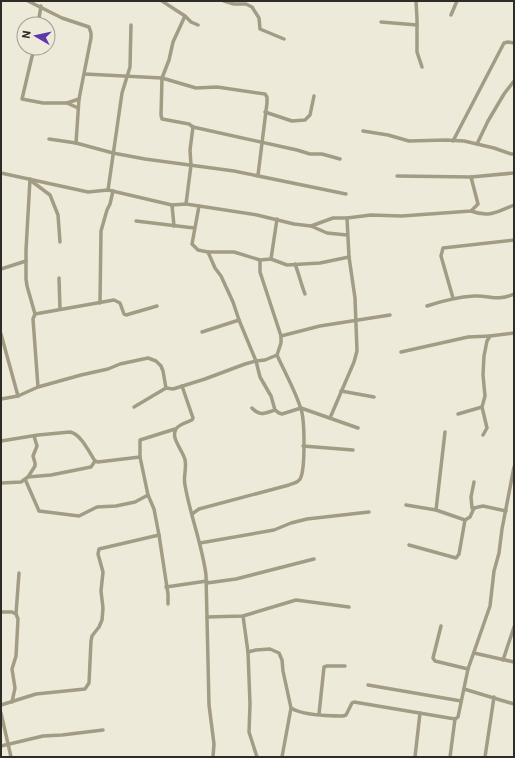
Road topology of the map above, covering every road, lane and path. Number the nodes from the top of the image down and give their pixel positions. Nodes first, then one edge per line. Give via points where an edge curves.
1 (28, 1) edge
2 (162, 1) edge
3 (224, 1) edge
4 (416, 1) edge
5 (457, 1) edge
6 (41, 6) junction
7 (451, 15) dead end
8 (39, 16) edge
9 (185, 16) junction
10 (381, 22) dead end
11 (131, 25) dead end
12 (198, 25) dead end
13 (417, 25) junction
14 (284, 39) dead end
15 (514, 43) edge
16 (32, 56) edge
17 (422, 67) dead end
18 (85, 74) junction
19 (127, 77) junction
20 (162, 78) junction
21 (514, 82) edge
22 (314, 96) dead end
23 (79, 99) junction
24 (67, 103) junction
25 (78, 108) junction
26 (265, 112) junction
27 (193, 128) junction
28 (363, 131) dead end
29 (48, 140) dead end
30 (453, 140) junction
31 (76, 143) junction
32 (261, 143) junction
33 (477, 144) junction
34 (113, 153) junction
35 (514, 154) edge
36 (340, 159) dead end
37 (191, 165) junction
38 (1, 173) edge
39 (514, 173) edge
40 (258, 176) junction
41 (397, 176) dead end
42 (471, 177) junction
43 (30, 179) junction
44 (108, 190) junction
45 (113, 191) junction
46 (346, 194) dead end
47 (186, 204) junction
48 (172, 205) junction
49 (514, 205) edge
50 (199, 206) junction
51 (471, 211) junction
52 (346, 218) junction
53 (277, 219) junction
54 (136, 221) dead end
55 (174, 226) junction
56 (311, 226) junction
57 (194, 228) junction
58 (347, 235) junction
59 (514, 240) edge
60 (60, 242) dead end
61 (208, 252) junction
62 (349, 257) junction
63 (271, 259) junction
64 (260, 260) junction
65 (26, 261) junction
66 (295, 264) junction
67 (1, 269) edge
68 (59, 278) dead end
69 (305, 294) dead end
70 (514, 294) edge
71 (453, 298) junction
72 (100, 303) junction
73 (157, 306) dead end
74 (427, 306) dead end
75 (60, 309) junction
76 (35, 314) junction
77 (390, 315) dead end
78 (238, 320) junction
79 (356, 321) junction
80 (202, 332) dead end
81 (1, 334) edge
82 (514, 334) edge
83 (281, 336) junction
84 (490, 336) junction
85 (402, 352) dead end
86 (277, 355) junction
87 (256, 361) junction
88 (182, 386) junction
89 (38, 387) junction
90 (166, 388) junction
91 (341, 391) junction
92 (18, 396) junction
93 (374, 397) dead end
94 (1, 399) edge
95 (134, 407) dead end
96 (482, 407) junction
97 (252, 408) dead end
98 (301, 408) junction
99 (275, 410) junction
100 (458, 414) dead end
101 (330, 418) junction
102 (358, 428) dead end
103 (175, 430) junction
104 (446, 432) dead end
105 (483, 434) dead end
106 (34, 436) junction
107 (1, 441) edge
108 (303, 446) junction
109 (353, 450) dead end
110 (140, 457) junction
111 (95, 461) junction
112 (514, 467) edge
113 (27, 478) junction
114 (474, 482) dead end
115 (1, 483) edge
116 (148, 495) junction
117 (509, 499) junction
118 (514, 499) edge
119 (406, 505) dead end
120 (474, 508) junction
121 (436, 510) junction
122 (506, 511) junction
123 (369, 512) dead end
124 (192, 514) junction
125 (465, 520) junction
126 (159, 535) junction
127 (200, 543) junction
128 (409, 545) dead end
129 (314, 559) dead end
130 (19, 573) dead end
131 (207, 582) junction
132 (166, 587) junction
133 (168, 604) dead end
134 (349, 607) dead end
135 (1, 612) edge
136 (16, 614) junction
137 (243, 616) junction
138 (207, 617) junction
139 (441, 626) dead end
140 (514, 627) edge
141 (248, 652) junction
142 (474, 653) junction
143 (503, 660) junction
144 (514, 662) edge
145 (345, 666) dead end
146 (468, 669) junction
147 (368, 685) dead end
148 (464, 689) junction
149 (494, 697) junction
150 (461, 701) junction
151 (12, 702) junction
152 (514, 704) edge
153 (1, 705) edge
154 (291, 708) junction
155 (1, 713) edge
156 (420, 713) junction
157 (319, 714) junction
158 (455, 719) junction
159 (103, 730) dead end
160 (9, 744) junction
161 (1, 746) edge
162 (11, 757) edge
163 (213, 757) edge
164 (257, 757) edge
165 (282, 757) edge
166 (414, 757) edge
167 (450, 757) edge
168 (485, 757) edge

1 - 6 street
2 - 9 street
3 - 14 street via 252,7 259,18 260,29
4 - 13 street
5 - 7 street
6 - 8 street
6 - 18 street via 90,30
9 - 12 street
9 - 20 street via 173,42
10 - 13 street
11 - 19 street
13 - 17 street via 417,52
15 - 30 street via 504,44
16 - 24 street via 22,99
18 - 19 street
18 - 23 street
19 - 20 street
19 - 34 street via 122,93
20 - 26 street via 196,88 223,88 265,94
20 - 27 street via 162,119 189,124
21 - 33 street via 504,94
22 - 26 street via 310,115 305,120 292,121
23 - 24 street
23 - 25 street
24 - 25 street
25 - 31 street
26 - 32 street
27 - 32 street
27 - 37 street
28 - 30 street via 409,141
29 - 31 street
30 - 33 street
31 - 34 street
32 - 36 street
32 - 40 street
33 - 35 street
34 - 37 street
34 - 44 street
37 - 40 street
37 - 47 street
38 - 43 street
39 - 42 street
40 - 46 street
41 - 42 street
42 - 51 street via 478,204
43 - 44 street via 88,192
43 - 60 street via 50,195 58,215
43 - 65 street
44 - 45 street
45 - 48 street
45 - 72 street via 101,231
47 - 48 street
47 - 50 street
48 - 55 street
49 - 51 street via 497,213 479,214
50 - 53 street
50 - 57 street
51 - 52 street
52 - 56 street via 333,218
52 - 58 street
53 - 56 street
53 - 63 street
54 - 55 street
55 - 57 street
56 - 58 street via 327,233
57 - 61 street via 192,244 198,250
58 - 62 street
59 - 71 street via 443,248 441,256
61 - 64 street via 234,252
61 - 78 street via 233,302
62 - 66 street via 320,263
62 - 79 street
63 - 64 street
63 - 66 street via 287,265
64 - 83 street via 260,272
65 - 67 street
65 - 76 street via 27,286
66 - 69 street
68 - 75 street
70 - 71 street via 504,298
71 - 74 street
72 - 73 street via 117,301 126,315
72 - 75 street
75 - 76 street
76 - 89 street via 33,319
77 - 79 street
78 - 80 street
78 - 87 street
79 - 83 street via 320,326
79 - 91 street via 357,351
81 - 92 street
82 - 84 street
83 - 86 street
84 - 85 street via 468,337
84 - 96 street via 484,356 485,396
86 - 87 street
86 - 98 street
87 - 88 street
87 - 99 street via 260,377 271,396
88 - 90 street
88 - 103 street via 192,420
89 - 90 street via 148,358 161,366
89 - 92 street
90 - 95 street
91 - 93 street
91 - 101 street
92 - 94 street
96 - 100 street
96 - 105 street via 487,428
97 - 99 street via 259,414
98 - 99 street via 282,414
98 - 101 street
98 - 108 street
101 - 102 street
103 - 110 street via 140,440
103 - 124 street via 178,447 185,460 185,486
104 - 121 street
106 - 107 street
106 - 111 street via 74,433
106 - 113 street via 37,446 33,456 35,463
108 - 109 street
108 - 124 street via 301,478 298,482 199,509
110 - 111 street
110 - 116 street
111 - 113 street via 92,467
112 - 117 street
113 - 115 street via 21,482
113 - 116 street via 39,511 74,516 97,507 135,502
114 - 120 street via 471,507
116 - 126 street via 154,509
117 - 118 street
117 - 122 street
119 - 121 street
120 - 122 street via 483,506
120 - 125 street via 470,517
121 - 125 street
122 - 142 street via 490,606
123 - 127 street via 307,519 274,530
124 - 127 street
125 - 128 street via 456,558
126 - 132 street
126 - 151 street via 99,549 103,572 102,614 99,626 92,636 88,686 85,689 36,694
127 - 131 street
129 - 131 street via 236,579
130 - 136 street
131 - 132 street
131 - 138 street
132 - 133 street
134 - 137 street via 296,600
135 - 136 street
136 - 151 street via 16,656 12,669 15,688
137 - 138 street
137 - 141 street
138 - 163 street
139 - 146 street via 433,658 435,661
140 - 143 street
141 - 154 street via 270,649 279,653
141 - 164 street via 249,732
142 - 143 street
142 - 146 street
143 - 144 street
145 - 157 street via 324,667
146 - 148 street
147 - 150 street
148 - 149 street
148 - 150 street
149 - 152 street
149 - 168 street
150 - 158 street
151 - 153 street
154 - 157 street
154 - 165 street
155 - 160 street
156 - 157 street via 354,702 345,716
156 - 158 street
156 - 166 street
158 - 167 street
159 - 160 street via 39,737
160 - 161 street
160 - 162 street

